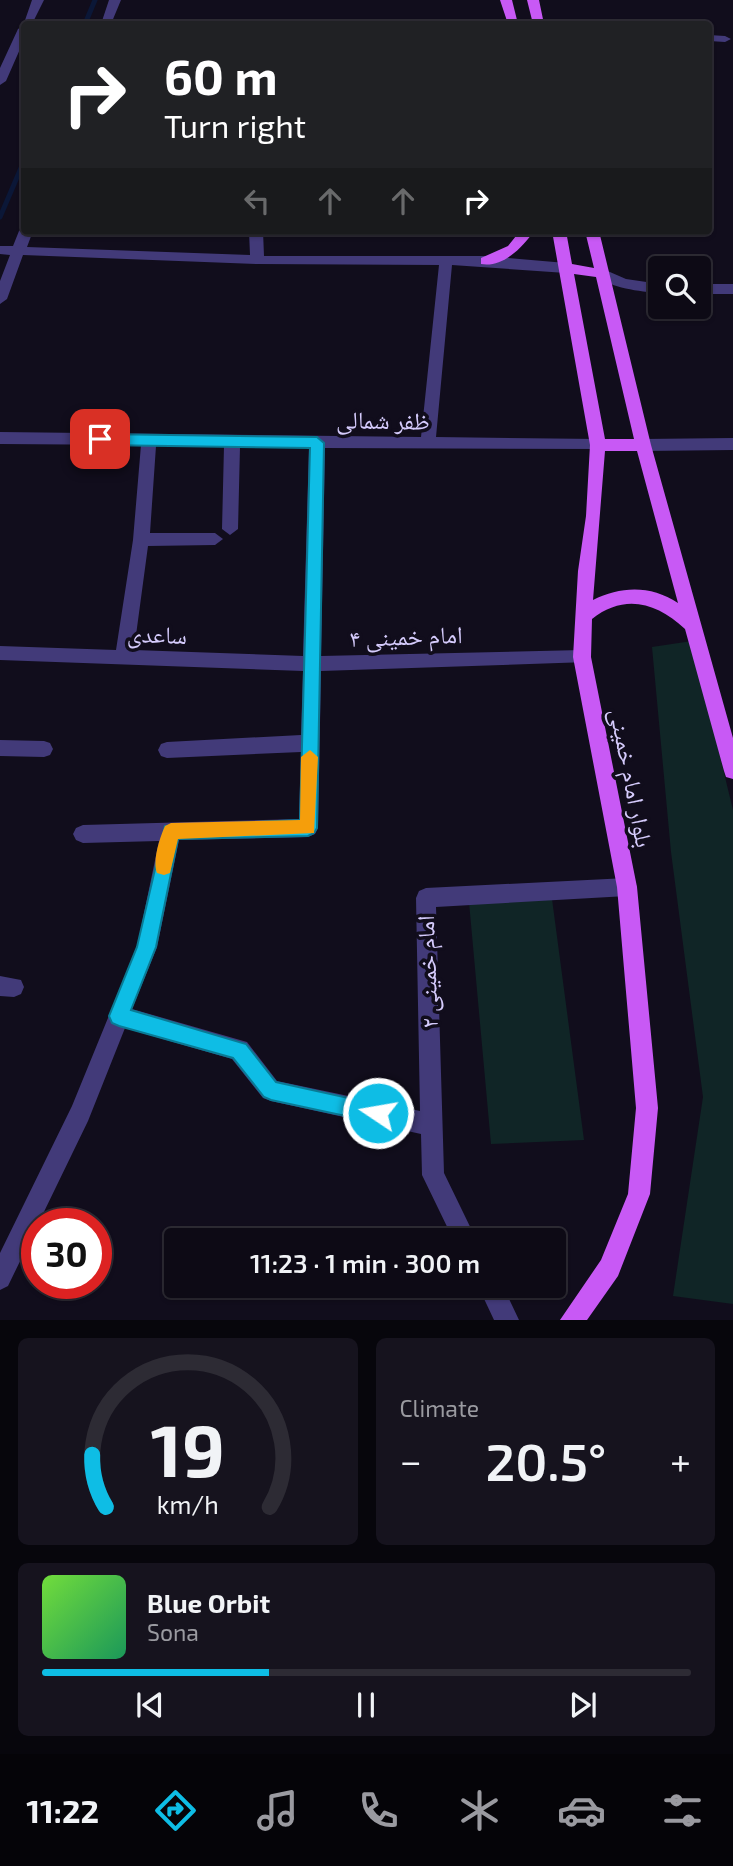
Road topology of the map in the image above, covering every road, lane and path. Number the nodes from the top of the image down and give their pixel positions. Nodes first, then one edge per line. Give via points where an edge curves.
1 (38, 0) edge
2 (116, 0) edge
3 (506, 0) edge
4 (533, 0) edge
5 (29, 21) edge
6 (107, 21) edge
7 (512, 21) edge
8 (538, 21) edge
9 (21, 37) edge
10 (712, 38) edge
11 (725, 39) dead end
12 (0, 81) edge
13 (25, 235) edge
14 (256, 235) edge
15 (524, 235) edge
16 (560, 235) edge
17 (593, 235) edge
18 (0, 250) edge
19 (19, 251) junction
20 (257, 260) junction
21 (446, 261) junction
22 (486, 261) junction
23 (566, 268) junction
24 (603, 274) junction
25 (648, 287) edge
26 (711, 289) edge
27 (733, 289) edge
28 (0, 299) edge
29 (0, 439) edge
30 (149, 440) junction
31 (232, 442) junction
32 (317, 443) junction
33 (428, 444) junction
34 (733, 444) edge
35 (643, 445) junction
36 (598, 446) junction
37 (230, 529) dead end
38 (215, 539) dead end
39 (141, 540) junction
40 (583, 615) junction
41 (694, 627) junction
42 (0, 653) edge
43 (582, 657) junction
44 (124, 658) junction
45 (312, 664) junction
46 (310, 743) junction
47 (0, 748) edge
48 (44, 749) dead end
49 (167, 750) dead end
50 (733, 771) edge
51 (171, 831) junction
52 (83, 834) dead end
53 (627, 887) junction
54 (119, 1016) junction
55 (432, 1125) junction
56 (460, 1228) edge
57 (0, 1278) edge
58 (496, 1298) edge
59 (507, 1320) edge
60 (572, 1320) edge

1 - 5 street
2 - 6 street
3 - 7 main road
4 - 8 main road
9 - 12 street
10 - 11 street
13 - 19 street
14 - 20 street
15 - 22 main road via 513,248
16 - 23 main road, بلوار امام خمینی
17 - 24 main road
18 - 19 street
19 - 20 street
19 - 28 street
20 - 21 street
21 - 22 street
21 - 33 street
22 - 23 street
23 - 24 main road
23 - 36 main road, بلوار امام خمینی
24 - 25 street
24 - 35 main road
26 - 27 street
29 - 30 street, ظفر شمالی
30 - 31 street, ظفر شمالی
30 - 39 street
31 - 32 street, ظفر شمالی
31 - 37 street
32 - 33 street, ظفر شمالی
32 - 45 street
33 - 36 street, ظفر شمالی
34 - 35 street
35 - 36 main road
35 - 41 main road
36 - 40 main road, بلوار امام خمینی
38 - 39 street
39 - 44 street
40 - 41 main road via 605,599 635,595 674,608
40 - 43 main road, بلوار امام خمینی
41 - 50 main road
42 - 44 street, ساعدی
43 - 45 street, امام خمینی ۴
43 - 53 main road, بلوار امام خمینی
44 - 45 street, ساعدی
45 - 46 street
46 - 49 street
46 - 51 street via 308,828
47 - 48 street
51 - 52 street
51 - 54 street via 147,947
53 - 55 street, امام خمینی ۲ via 426,898
53 - 60 main road, بلوار امام خمینی via 647,1108 639,1194 610,1268
54 - 55 street via 239,1050 271,1090
54 - 57 street via 80,1113
55 - 56 street, امام خمینی ۲ via 433,1175
58 - 59 street

